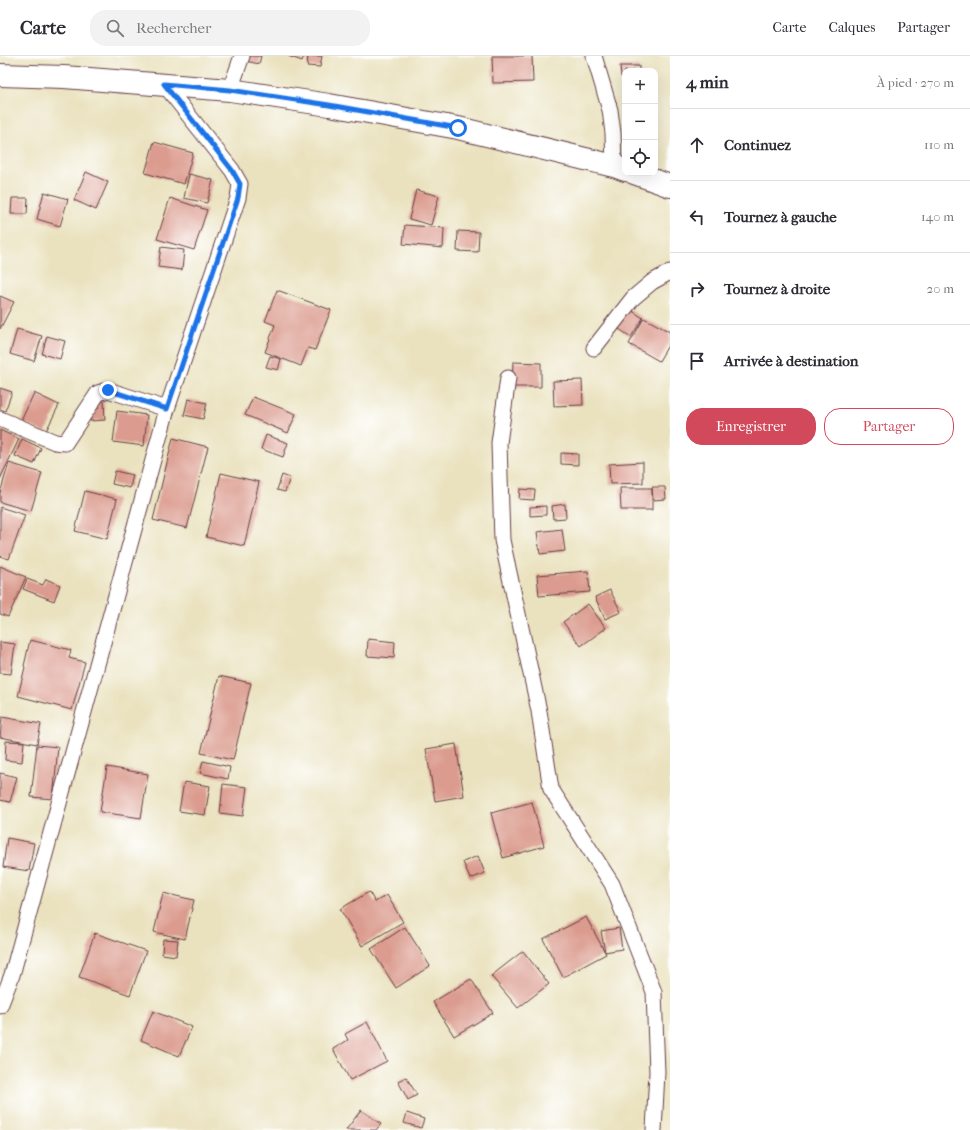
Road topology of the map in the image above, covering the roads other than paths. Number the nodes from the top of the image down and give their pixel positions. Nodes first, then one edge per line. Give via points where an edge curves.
1 (242, 56) edge
2 (594, 56) edge
3 (0, 76) edge
4 (164, 84) junction
5 (230, 90) junction
6 (622, 162) edge
7 (622, 169) edge
8 (643, 176) edge
9 (670, 186) edge
10 (670, 272) edge
11 (594, 348) dead end
12 (508, 378) dead end
13 (167, 409) junction
14 (0, 419) edge
15 (0, 1006) edge
16 (664, 1072) edge
17 (654, 1130) edge

1 - 5 street
2 - 6 street
3 - 4 main road via 64,77
4 - 5 main road
4 - 13 street via 232,170 240,184 238,198
5 - 7 main road via 458,128
8 - 9 main road
10 - 11 street via 652,282 633,298
12 - 16 street via 499,443 502,540 540,711 551,789 612,884 654,992
13 - 14 street via 108,390 98,393 65,444
13 - 15 street via 12,975
16 - 17 street

